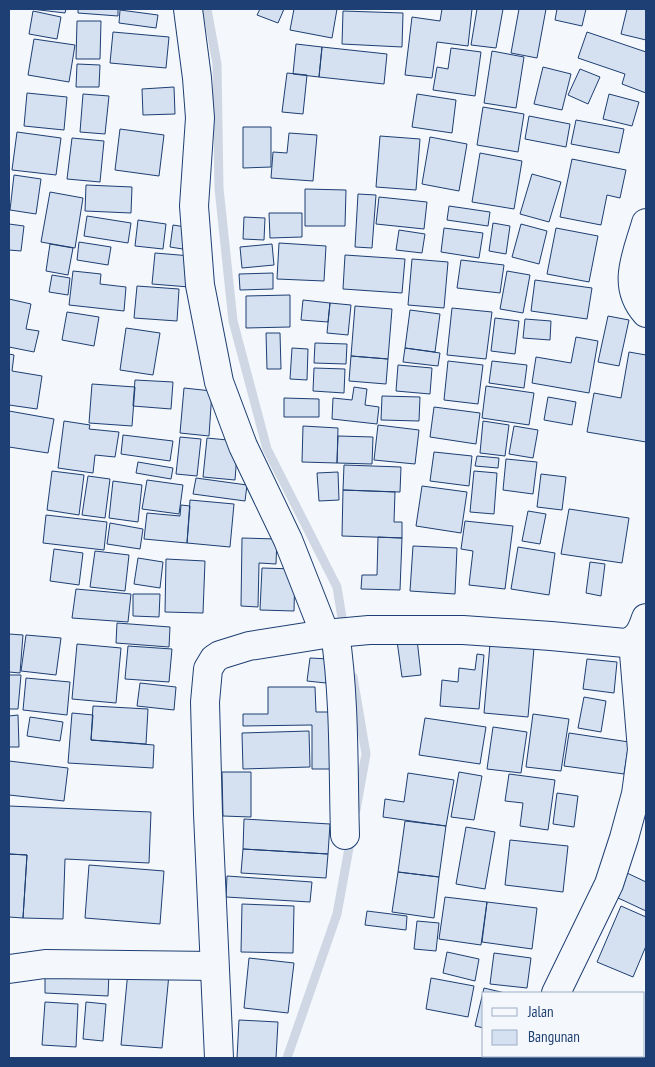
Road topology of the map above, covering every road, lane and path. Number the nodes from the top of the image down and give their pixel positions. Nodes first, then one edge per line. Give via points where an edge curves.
1 (188, 9) edge
2 (646, 223) edge
3 (646, 313) edge
4 (640, 630) edge
5 (333, 634) junction
6 (345, 835) dead end
7 (214, 966) junction
8 (9, 970) edge
9 (556, 992) edge
10 (219, 1058) edge

1 - 5 street via 200,118 194,206 200,285 219,382 247,454
2 - 3 street via 633,270 632,290
4 - 5 street via 625,643 463,630 369,630
4 - 9 street via 642,750 636,794 609,884
5 - 6 street via 340,668
5 - 7 street via 249,646 220,655 208,669 205,702
7 - 8 street via 45,964
7 - 10 street

